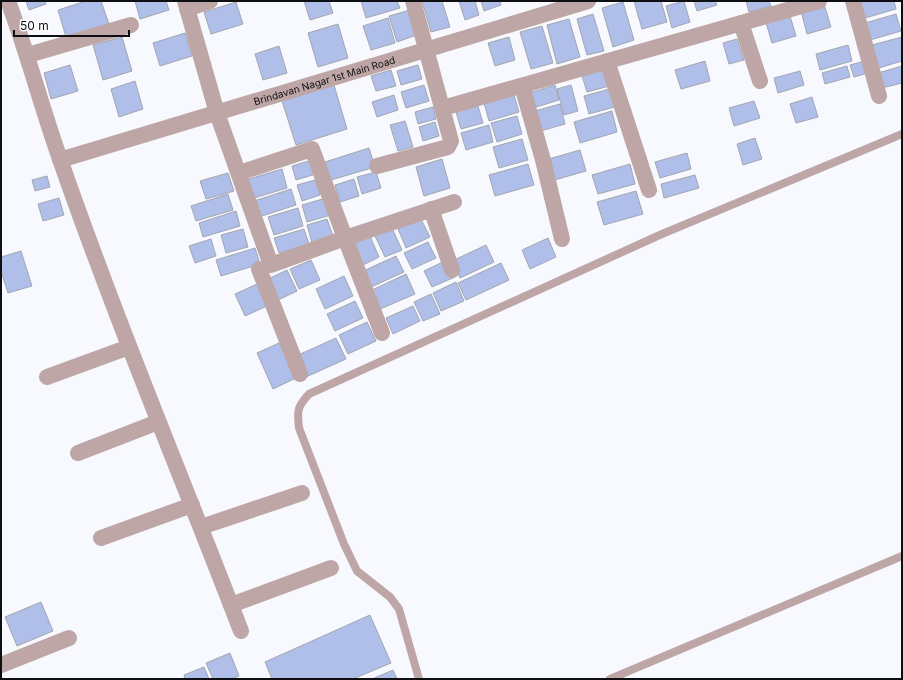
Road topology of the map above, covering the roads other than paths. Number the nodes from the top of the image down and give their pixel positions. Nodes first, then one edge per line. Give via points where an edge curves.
1 (8, 1) edge
2 (210, 1) edge
3 (413, 1) edge
4 (586, 1) edge
5 (819, 1) edge
6 (853, 1) edge
7 (186, 5) edge
8 (741, 23) junction
9 (131, 25) dead end
10 (426, 49) junction
11 (28, 55) junction
12 (607, 61) junction
13 (760, 81) dead end
14 (522, 86) junction
15 (879, 96) dead end
16 (443, 108) junction
17 (217, 113) junction
18 (902, 134) edge
19 (60, 160) junction
20 (377, 166) dead end
21 (239, 173) junction
22 (649, 190) dead end
23 (454, 202) dead end
24 (431, 209) junction
25 (345, 238) junction
26 (562, 239) dead end
27 (259, 269) junction
28 (452, 270) dead end
29 (382, 332) dead end
30 (129, 347) junction
31 (300, 374) dead end
32 (46, 377) dead end
33 (158, 422) junction
34 (78, 453) dead end
35 (302, 493) dead end
36 (192, 505) junction
37 (201, 527) junction
38 (101, 538) dead end
39 (902, 556) edge
40 (331, 568) dead end
41 (231, 605) junction
42 (241, 632) dead end
43 (69, 638) dead end
44 (2, 661) edge
45 (419, 679) edge
46 (610, 679) edge

1 - 11 street
2 - 7 street
3 - 10 street
4 - 10 street, Brindavan Nagar 1st Main Road
5 - 8 street
6 - 15 street
7 - 17 street
8 - 12 street
8 - 13 street
9 - 11 street
10 - 16 street
10 - 17 street, Brindavan Nagar 1st Main Road
11 - 19 street
12 - 14 street
12 - 22 street
14 - 16 street
14 - 26 street
16 - 20 street via 451,141 448,147
17 - 19 street, Brindavan Nagar 1st Main Road
17 - 21 street
18 - 45 lane via 662,234 309,394 300,404 297,414 299,428 344,544 357,571 390,597 399,609
19 - 30 street
21 - 25 street via 312,149
21 - 27 street
23 - 24 street
24 - 25 street
24 - 28 street
25 - 27 street
25 - 29 street
27 - 31 street
30 - 32 street
30 - 33 street
33 - 34 street
33 - 36 street
35 - 37 street
36 - 37 street
36 - 38 street
37 - 41 street
39 - 46 lane
40 - 41 street
41 - 42 street
43 - 44 street

